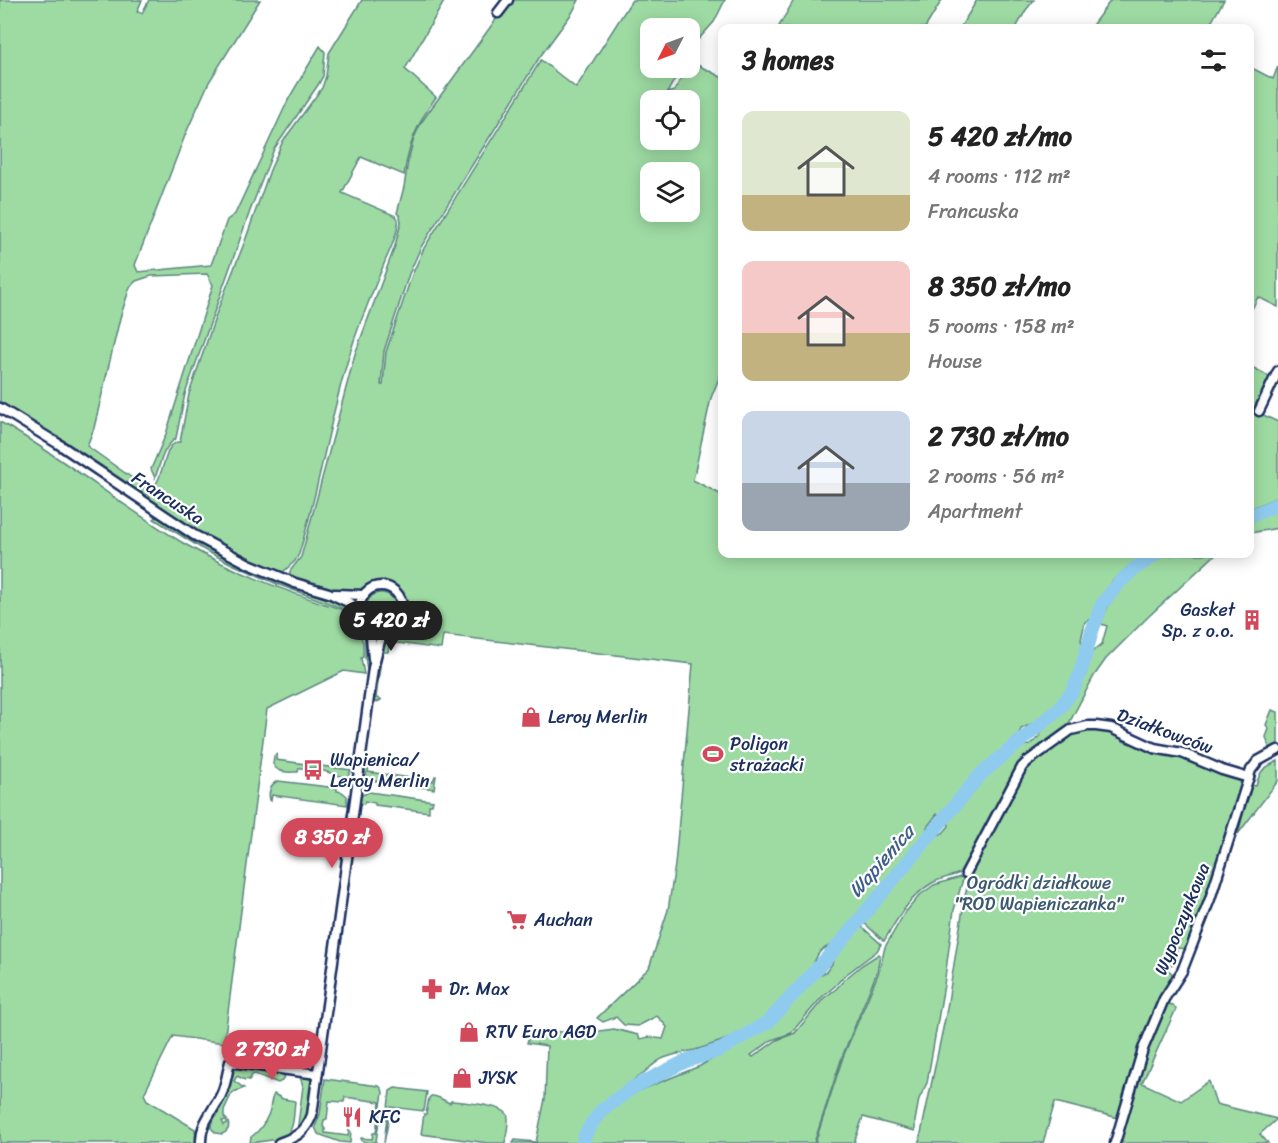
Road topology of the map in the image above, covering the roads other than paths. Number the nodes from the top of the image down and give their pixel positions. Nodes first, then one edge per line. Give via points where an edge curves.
1 (508, 0) edge
2 (498, 13) dead end
3 (1278, 371) edge
4 (0, 408) edge
5 (1259, 411) dead end
6 (329, 593) junction
7 (364, 595) junction
8 (360, 608) junction
9 (370, 626) junction
10 (388, 628) junction
11 (373, 668) junction
12 (1278, 750) edge
13 (1249, 778) junction
14 (966, 873) dead end
15 (317, 1074) junction
16 (201, 1143) edge
17 (279, 1143) edge
18 (1115, 1143) edge

1 - 2 street
3 - 5 street
4 - 6 street, Francuska via 224,552 271,574
6 - 7 street, Francuska
6 - 8 street, Francuska
7 - 8 street
7 - 10 street via 383,586 396,592 402,612
8 - 9 street
9 - 10 street
9 - 11 street
10 - 11 street
11 - 15 street
12 - 13 street, Wypoczynkowa via 1258,761
13 - 14 street, Działkowców via 1182,753 1154,748 1111,728 1071,729 1022,767
13 - 18 street, Wypoczynkowa via 1210,899 1178,979 1164,999 1143,1049
15 - 16 street via 230,1062 220,1097 202,1129
15 - 17 street via 309,1123 301,1133

